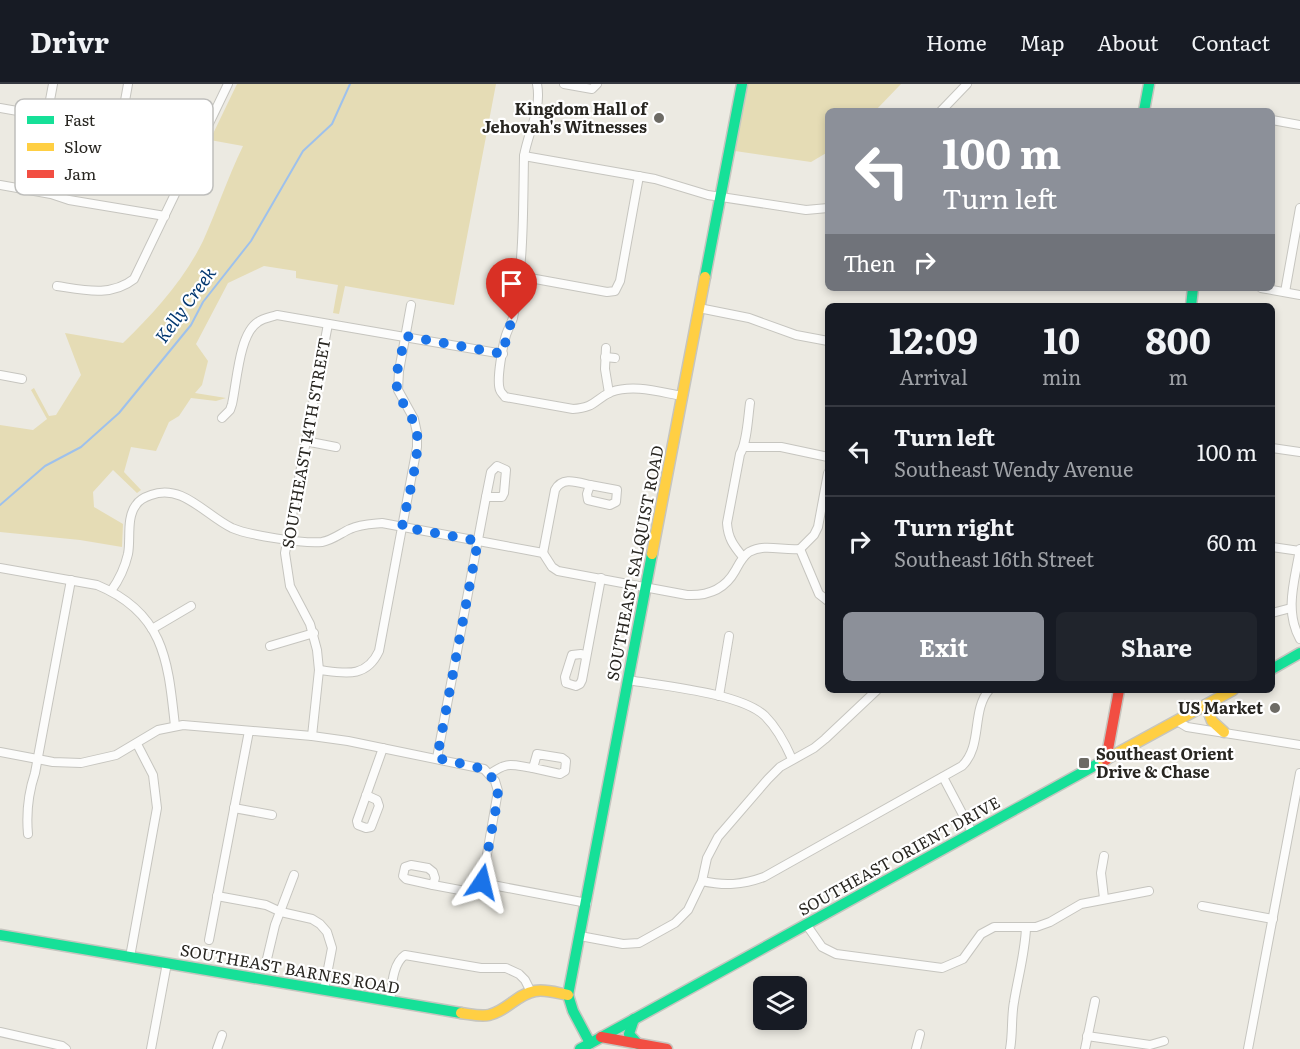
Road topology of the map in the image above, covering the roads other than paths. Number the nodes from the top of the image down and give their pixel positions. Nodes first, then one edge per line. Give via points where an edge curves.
1 (53, 84) edge
2 (128, 84) edge
3 (228, 84) edge
4 (537, 84) edge
5 (564, 84) edge
6 (742, 84) edge
7 (967, 84) edge
8 (1149, 84) edge
9 (595, 86) edge
10 (50, 99) edge
11 (125, 99) edge
12 (0, 108) edge
13 (944, 108) edge
14 (1145, 108) edge
15 (15, 111) edge
16 (213, 115) edge
17 (1275, 121) edge
18 (1300, 125) edge
19 (524, 156) junction
20 (639, 176) junction
21 (0, 185) edge
22 (15, 188) edge
23 (54, 195) edge
24 (175, 195) edge
25 (720, 197) junction
26 (825, 208) edge
27 (1300, 208) edge
28 (165, 216) junction
29 (519, 276) junction
30 (57, 286) dead end
31 (1275, 290) edge
32 (1285, 292) junction
33 (1300, 295) edge
34 (411, 305) dead end
35 (699, 308) junction
36 (328, 324) junction
37 (406, 336) junction
38 (825, 340) edge
39 (606, 348) dead end
40 (503, 354) junction
41 (605, 357) junction
42 (615, 358) dead end
43 (0, 375) edge
44 (22, 378) dead end
45 (609, 393) junction
46 (682, 396) junction
47 (750, 403) dead end
48 (222, 417) dead end
49 (305, 441) junction
50 (336, 447) dead end
51 (744, 447) junction
52 (1275, 448) edge
53 (1300, 452) edge
54 (825, 456) edge
55 (590, 485) dead end
56 (825, 489) edge
57 (486, 497) dead end
58 (402, 527) junction
59 (287, 539) junction
60 (478, 541) junction
61 (1275, 547) edge
62 (800, 549) junction
63 (1300, 550) edge
64 (543, 553) junction
65 (743, 556) junction
66 (0, 568) edge
67 (602, 579) junction
68 (71, 580) junction
69 (646, 587) junction
70 (111, 591) junction
71 (825, 599) edge
72 (191, 606) dead end
73 (1291, 608) junction
74 (1275, 612) edge
75 (152, 629) junction
76 (314, 633) junction
77 (729, 636) dead end
78 (1300, 639) edge
79 (270, 646) dead end
80 (1300, 653) edge
81 (586, 657) dead end
82 (1275, 667) edge
83 (318, 670) junction
84 (628, 680) junction
85 (875, 693) edge
86 (987, 693) edge
87 (1118, 693) edge
88 (1228, 693) edge
89 (719, 696) junction
90 (1206, 705) junction
91 (1177, 720) junction
92 (176, 726) junction
93 (249, 731) junction
94 (1224, 732) junction
95 (312, 736) junction
96 (137, 744) junction
97 (1300, 745) edge
98 (383, 748) junction
99 (0, 752) edge
100 (437, 758) junction
101 (38, 759) junction
102 (792, 759) junction
103 (1106, 760) junction
104 (533, 768) dead end
105 (1300, 773) edge
106 (490, 774) junction
107 (943, 777) junction
108 (366, 795) dead end
109 (234, 808) junction
110 (272, 815) dead end
111 (972, 832) junction
112 (28, 834) dead end
113 (1104, 856) dead end
114 (294, 875) dead end
115 (702, 881) junction
116 (482, 882) junction
117 (433, 885) dead end
118 (1149, 891) dead end
119 (217, 896) junction
120 (1104, 898) junction
121 (587, 903) junction
122 (1202, 906) dead end
123 (281, 912) junction
124 (1273, 919) junction
125 (806, 924) junction
126 (1026, 928) junction
127 (0, 935) edge
128 (580, 936) junction
129 (208, 940) dead end
130 (130, 957) junction
131 (167, 963) junction
132 (266, 963) dead end
133 (324, 990) junction
134 (531, 992) junction
135 (568, 995) junction
136 (390, 1001) junction
137 (1095, 1001) dead end
138 (634, 1019) junction
139 (0, 1032) edge
140 (920, 1034) dead end
141 (222, 1035) dead end
142 (1088, 1036) junction
143 (596, 1040) junction
144 (1164, 1041) dead end
145 (638, 1044) junction
146 (66, 1049) edge
147 (151, 1049) edge
148 (217, 1049) edge
149 (580, 1049) edge
150 (667, 1049) edge
151 (916, 1049) edge
152 (1010, 1049) edge
153 (1085, 1049) edge
154 (1248, 1049) edge

1 - 10 street
2 - 11 street
3 - 16 street
4 - 19 street via 537,107
5 - 9 street
6 - 25 street, SOUTHEAST SALQUIST ROAD
7 - 13 street
8 - 14 street
12 - 15 street
17 - 18 street
19 - 20 street
19 - 29 street
20 - 25 street
20 - 29 street via 615,291
21 - 22 street
23 - 28 street
24 - 28 street
25 - 26 street via 806,210
25 - 35 street, SOUTHEAST SALQUIST ROAD
27 - 32 street
28 - 30 street via 139,273 128,284 106,292
29 - 40 street
31 - 32 street
32 - 33 street
34 - 37 street
35 - 38 street
35 - 46 street, SOUTHEAST SALQUIST ROAD
36 - 37 street
36 - 48 street via 277,315 259,321 249,331 231,410
36 - 49 street, SOUTHEAST 14TH STREET
37 - 40 street
37 - 58 street via 398,390 414,419 417,447
39 - 41 street
40 - 45 street via 499,385 506,397 573,409 595,404
41 - 42 street
41 - 45 street
43 - 44 street
45 - 46 street via 634,388
46 - 69 street, SOUTHEAST SALQUIST ROAD
47 - 51 street
49 - 50 street
49 - 59 street, SOUTHEAST 14TH STREET
51 - 54 street via 782,447
51 - 65 street via 727,522 732,544
52 - 53 street
55 - 64 street via 563,481 558,484
56 - 62 street via 818,527
57 - 60 street
58 - 59 street via 366,524 322,542
58 - 60 street
58 - 83 street via 375,658 357,672
59 - 70 street via 232,528 176,493 156,493 144,497 132,513 128,555
59 - 76 street, SOUTHEAST 14TH STREET via 290,586
60 - 64 street
60 - 100 street
61 - 63 street
62 - 65 street via 759,548
62 - 71 street via 819,594
63 - 73 street
64 - 67 street via 558,571
65 - 69 street via 728,581 701,596
66 - 68 street
67 - 69 street
67 - 81 street
68 - 70 street
68 - 101 street
69 - 84 street, SOUTHEAST SALQUIST ROAD
70 - 75 street
72 - 75 street
73 - 74 street
73 - 78 street
75 - 92 street via 166,657
76 - 79 street
76 - 83 street, SOUTHEAST 14TH STREET
77 - 89 street
80 - 82 street
83 - 95 street, SOUTHEAST 14TH STREET
84 - 89 street
84 - 121 street, SOUTHEAST SALQUIST ROAD
85 - 102 street via 825,739
86 - 107 street via 972,754 962,766
87 - 103 street
88 - 90 street, SOUTHEAST ORIENT DRIVE
89 - 102 street via 746,703 764,715
90 - 91 street, SOUTHEAST ORIENT DRIVE
90 - 94 street via 1212,721
91 - 94 street via 1187,727
91 - 103 street, SOUTHEAST ORIENT DRIVE
92 - 93 street
92 - 96 street via 158,730
93 - 95 street
93 - 109 street
94 - 97 street
95 - 98 street
96 - 101 street via 90,761 63,763
96 - 130 street via 153,775 157,808
98 - 100 street
98 - 108 street
99 - 101 street
100 - 106 street via 476,766
101 - 112 street via 26,812
102 - 115 street via 780,766 718,837 707,858
103 - 111 street, SOUTHEAST ORIENT DRIVE
104 - 106 street via 507,764
105 - 124 street
106 - 116 street via 498,791
107 - 111 street
107 - 115 street via 764,877 733,885
109 - 110 street
109 - 119 street
111 - 125 street, SOUTHEAST ORIENT DRIVE
113 - 120 street
114 - 123 street
115 - 128 street via 688,910 675,923 639,943
116 - 117 street via 472,891
116 - 121 street
118 - 120 street
119 - 123 street via 266,905
119 - 129 street
120 - 126 street via 1074,906 1050,922
121 - 128 street, SOUTHEAST SALQUIST ROAD
122 - 124 street
123 - 132 street
123 - 133 street via 312,919 327,932 332,948
124 - 154 street
125 - 126 street via 822,947 836,954 934,968 963,959 987,930 1002,926
125 - 138 street, SOUTHEAST ORIENT DRIVE
126 - 152 street
127 - 130 street, SOUTHEAST BARNES ROAD
128 - 135 street, SOUTHEAST SALQUIST ROAD
130 - 131 street, SOUTHEAST BARNES ROAD
131 - 133 street, SOUTHEAST BARNES ROAD
131 - 147 street
133 - 136 street, SOUTHEAST BARNES ROAD
134 - 135 street
134 - 136 street, SOUTHEAST BARNES ROAD via 500,1013 488,1016
134 - 136 street via 519,974 506,968 481,968 405,955 396,965
135 - 143 street via 573,1011
137 - 142 street
138 - 143 street, SOUTHEAST ORIENT DRIVE
138 - 145 street via 629,1034
139 - 146 street
140 - 151 street
141 - 148 street
142 - 144 street via 1150,1045
142 - 153 street
143 - 145 street
143 - 149 street, SOUTHEAST ORIENT DRIVE
145 - 150 street

